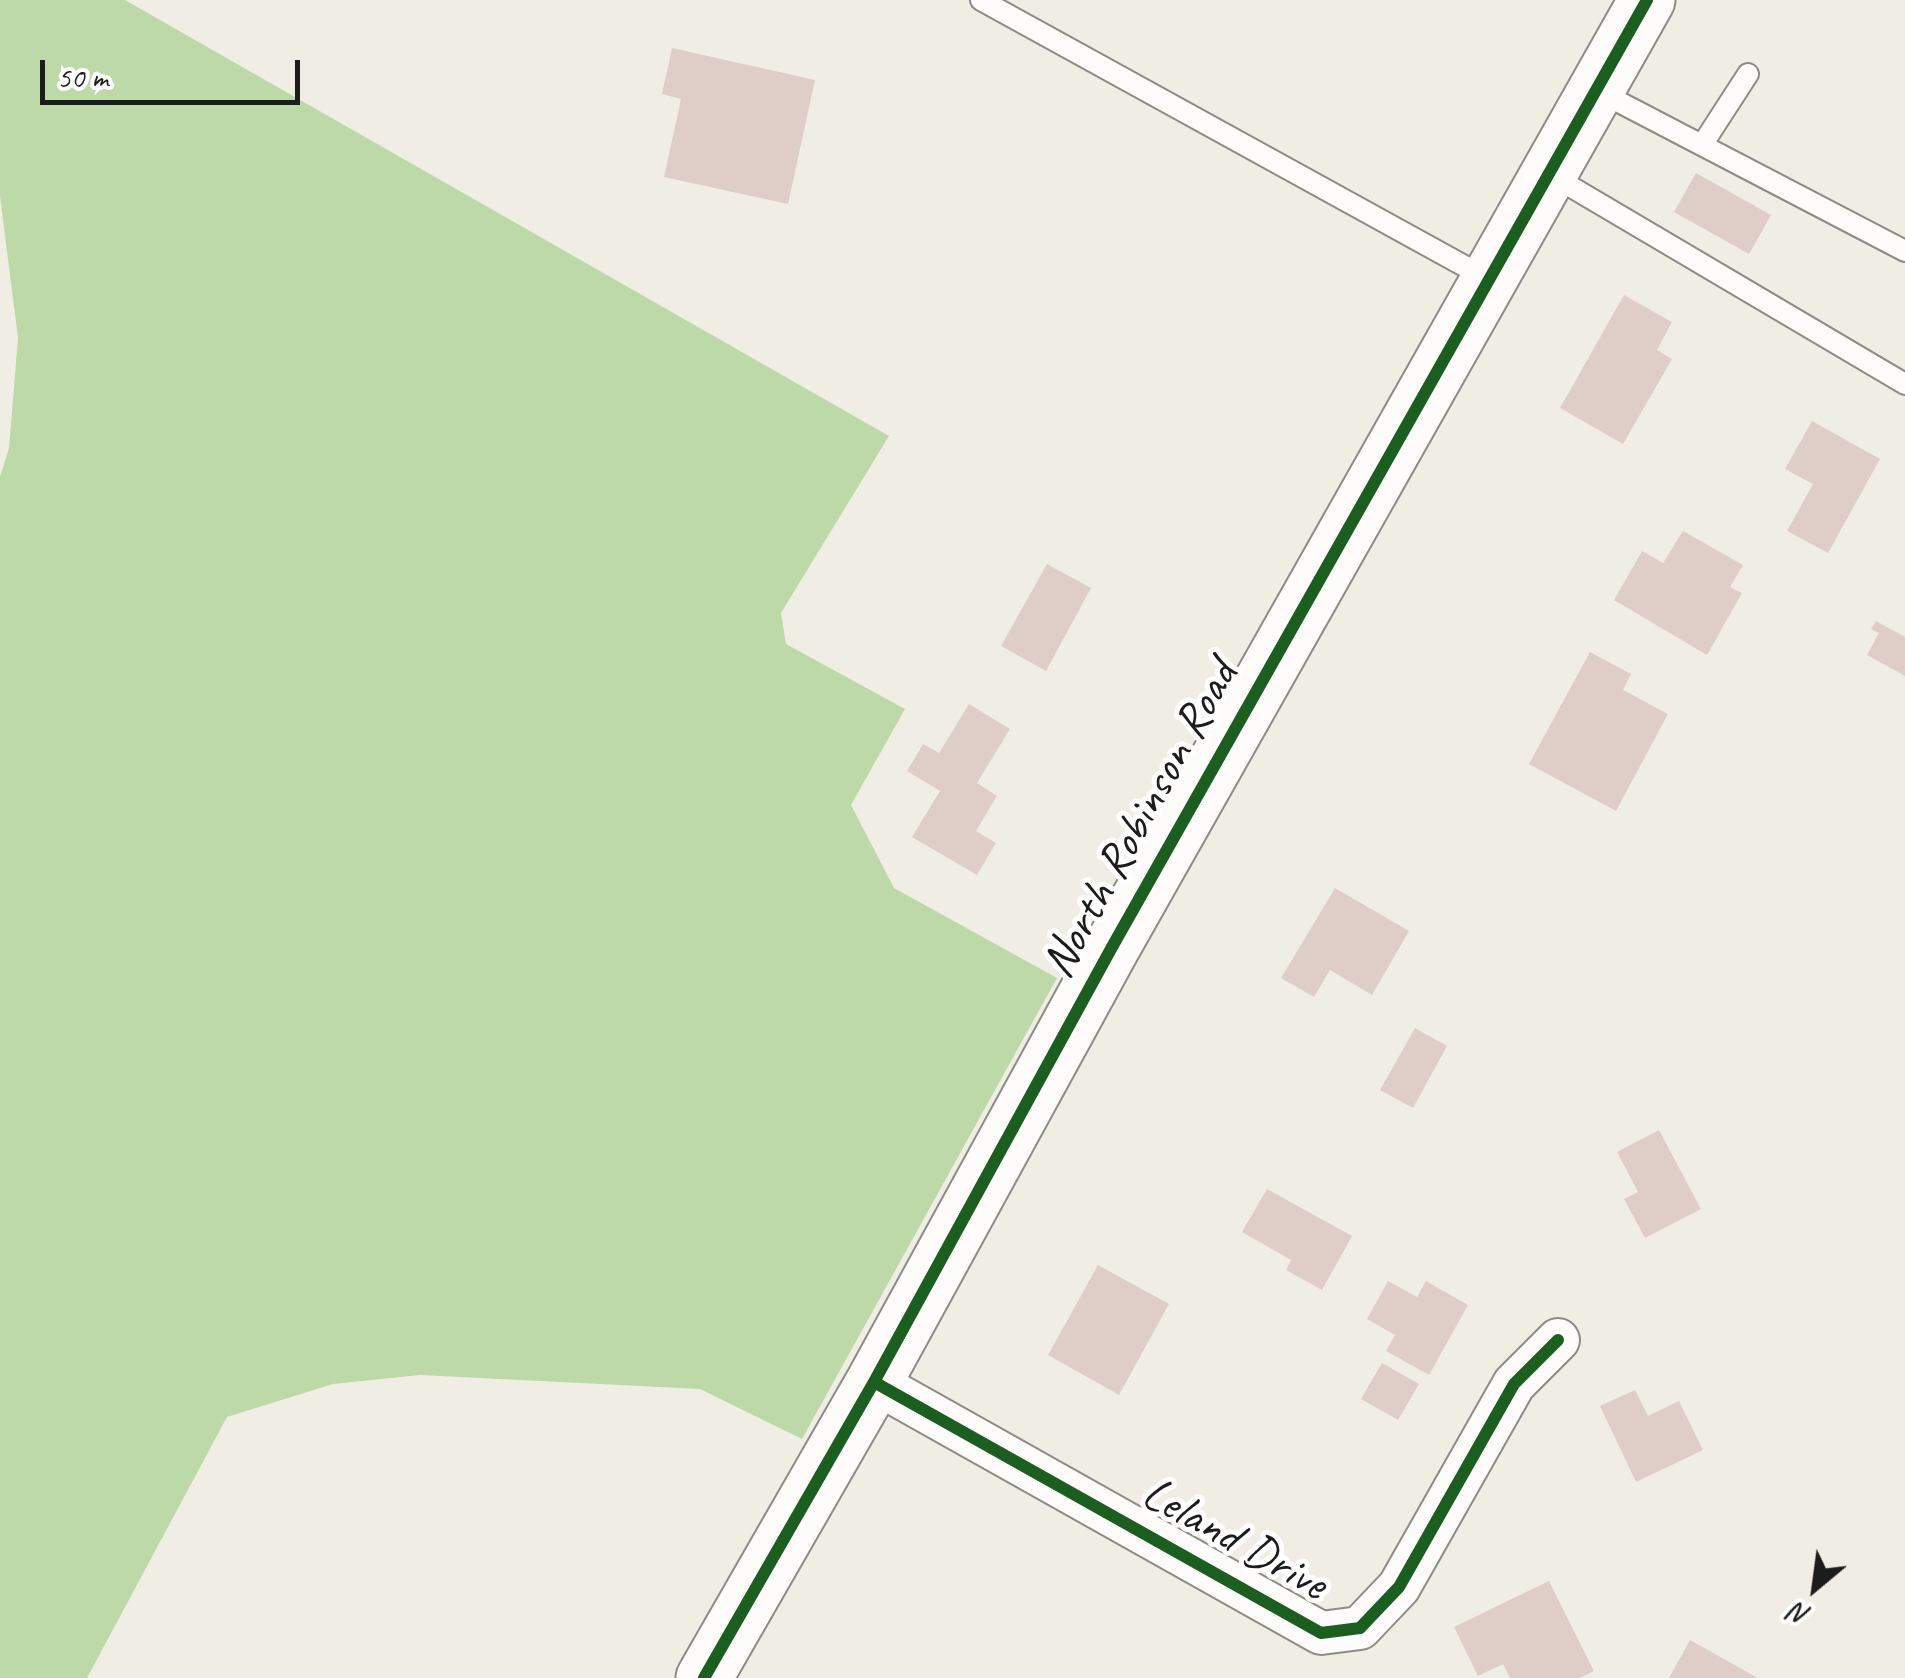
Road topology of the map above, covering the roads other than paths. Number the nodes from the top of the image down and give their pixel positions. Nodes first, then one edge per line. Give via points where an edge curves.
1 (981, 0) edge
2 (1647, 0) edge
3 (1748, 74) dead end
4 (1596, 90) junction
5 (1702, 145) junction
6 (1549, 174) junction
7 (1905, 251) edge
8 (1490, 280) junction
9 (1905, 384) edge
10 (1558, 1340) dead end
11 (874, 1382) junction
12 (704, 1678) edge

1 - 8 lane
2 - 4 street, North Robinson Road
3 - 5 lane
4 - 5 lane
4 - 6 street, North Robinson Road
5 - 7 lane
6 - 8 street, North Robinson Road
6 - 9 lane
8 - 11 street, North Robinson Road
10 - 11 street, Leland Drive via 1514,1384 1398,1588 1360,1628 1321,1633
11 - 12 street, North Robinson Road

